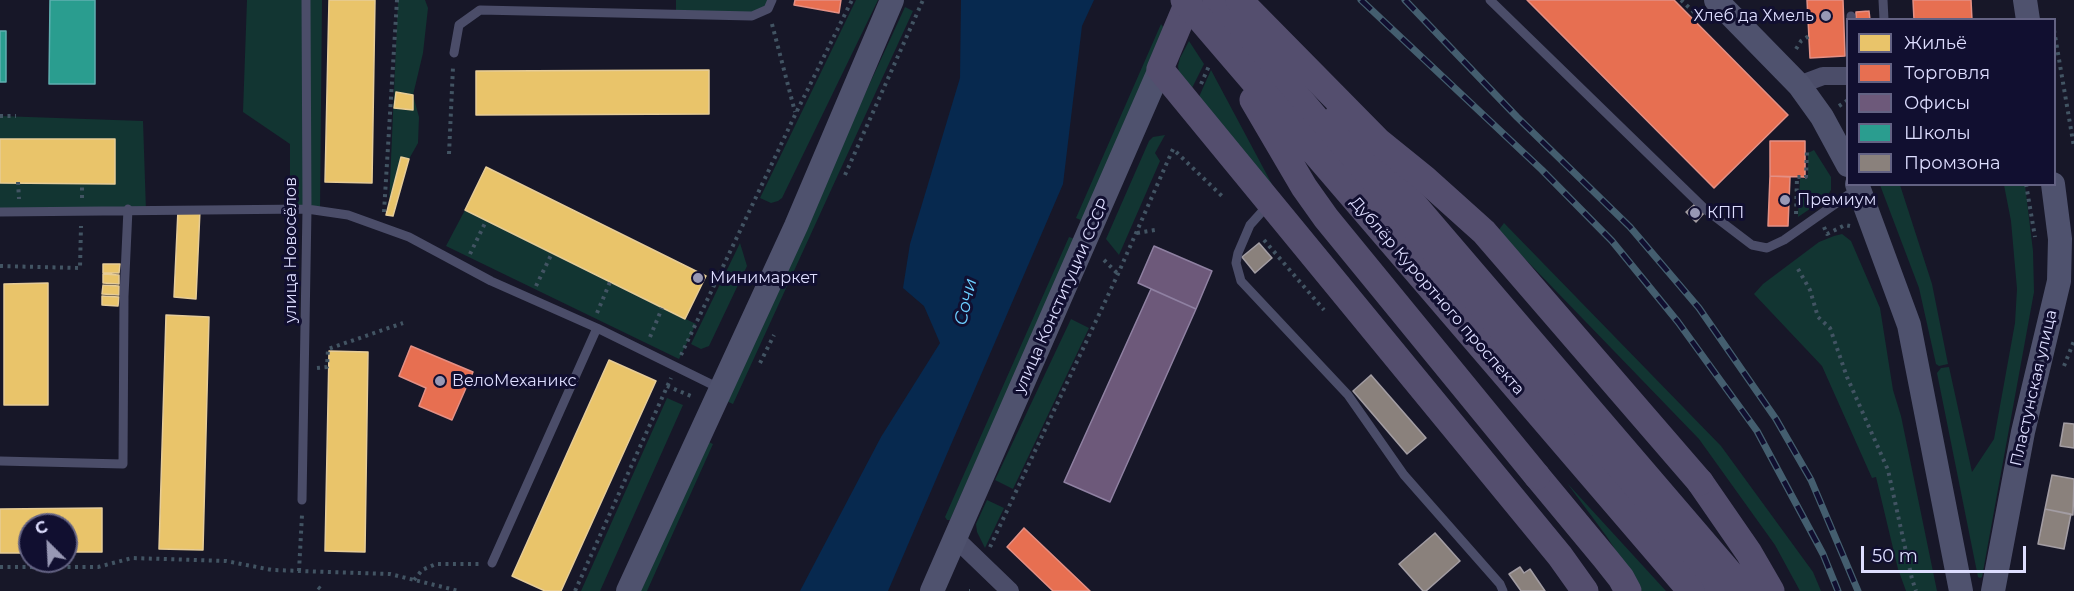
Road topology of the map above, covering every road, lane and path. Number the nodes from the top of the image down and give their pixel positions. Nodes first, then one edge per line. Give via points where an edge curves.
1 (306, 0) edge
2 (397, 0) edge
3 (852, 0) edge
4 (892, 0) edge
5 (1184, 0) edge
6 (1189, 0) edge
7 (1216, 0) edge
8 (1239, 0) edge
9 (1490, 0) edge
10 (1681, 0) edge
11 (1716, 0) edge
12 (1883, 0) edge
13 (2025, 0) edge
14 (770, 4) edge
15 (1699, 17) dead end
16 (1884, 18) edge
17 (2028, 18) edge
18 (2056, 36) edge
19 (1217, 39) junction
20 (454, 53) joint
21 (1160, 69) junction
22 (1846, 76) edge
23 (1799, 85) junction
24 (796, 113) junction
25 (0, 116) edge
26 (16, 116) dead end
27 (2074, 147) edge
28 (1805, 150) dead end
29 (449, 154) dead end
30 (1846, 161) edge
31 (1858, 186) edge
32 (2026, 186) edge
33 (2054, 186) edge
34 (1223, 197) dead end
35 (1270, 202) junction
36 (128, 209) junction
37 (307, 209) junction
38 (81, 211) junction
39 (0, 212) edge
40 (1796, 216) dead end
41 (1817, 217) junction
42 (486, 221) dead end
43 (383, 226) junction
44 (1854, 226) dead end
45 (1155, 230) dead end
46 (1136, 233) junction
47 (2067, 239) edge
48 (2036, 244) dead end
49 (552, 253) dead end
50 (469, 258) dead end
51 (1104, 260) dead end
52 (0, 266) edge
53 (1798, 269) dead end
54 (1118, 274) junction
55 (610, 282) dead end
56 (534, 290) dead end
57 (663, 308) dead end
58 (403, 322) dead end
59 (595, 323) junction
60 (647, 343) dead end
61 (676, 366) junction
62 (305, 368) junction
63 (667, 386) junction
64 (722, 389) junction
65 (691, 396) dead end
66 (0, 461) edge
67 (303, 500) joint
68 (955, 538) junction
69 (988, 550) dead end
70 (492, 563) joint
71 (0, 567) edge
72 (299, 571) junction
73 (414, 580) junction
74 (318, 587) dead end
75 (323, 591) edge
76 (459, 591) edge
77 (575, 591) edge
78 (628, 591) edge
79 (932, 591) edge
80 (1010, 591) edge
81 (1503, 591) edge
82 (1585, 591) edge
83 (1628, 591) edge
84 (1690, 591) edge
85 (1714, 591) edge
86 (1745, 591) edge
87 (1771, 591) edge
88 (1916, 591) edge
89 (1961, 591) edge
90 (1993, 591) edge

1 - 37 lane, улица Новосёлов
2 - 43 path
3 - 24 path
4 - 64 main road
5 - 19 main road, Дублёр Курортного проспекта, bridge
6 - 21 main road, улица Конституции СССР
7 - 85 main road
8 - 86 main road, bridge
8 - 87 main road, bridge via 1378,141 1484,232 1700,482
9 - 41 lane via 1706,210 1752,245 1774,245
10 - 15 path
11 - 23 main road
12 - 16 lane
13 - 17 main road
14 - 20 lane via 752,16 735,17 480,10 459,25
14 - 24 path
18 - 27 path
19 - 83 main road, bridge via 1326,218
19 - 84 main road, Дублёр Курортного проспекта, bridge
20 - 29 path
21 - 35 main road
21 - 68 main road, улица Конституции СССР
22 - 23 street via 1823,76
23 - 30 main road
24 - 61 path
25 - 26 path
28 - 40 path via 1806,177 1797,177
31 - 41 lane
31 - 89 main road via 1909,325
32 - 48 path
33 - 47 main road, Пластунская улица
34 - 46 path via 1173,149
35 - 81 lane via 1250,225 1238,253 1236,263 1241,281 1348,395 1404,474
35 - 82 main road
36 - 37 lane
36 - 38 lane
36 - 66 lane via 123,464
37 - 43 lane via 348,215
37 - 62 lane, улица Новосёлов
38 - 39 lane
38 - 52 path via 80,268
41 - 44 path via 1827,234 1845,225
42 - 50 path
43 - 59 lane via 491,281
45 - 46 path
46 - 54 path
47 - 90 main road, Пластунская улица via 2023,432
49 - 56 path
51 - 54 path
53 - 88 path via 1818,317 1830,328 1888,470
54 - 69 path
55 - 59 path
57 - 60 path
58 - 62 path via 327,349 327,367
59 - 61 lane
59 - 70 lane
61 - 63 path
61 - 64 lane
62 - 67 lane, улица Новосёлов
63 - 65 path
63 - 77 path
64 - 78 main road
67 - 72 path
68 - 79 main road, улица Конституции СССР
68 - 80 street
70 - 73 path via 436,564 422,570
71 - 72 path via 98,567 132,558 226,561
72 - 73 path via 390,574
73 - 76 path
74 - 75 path

